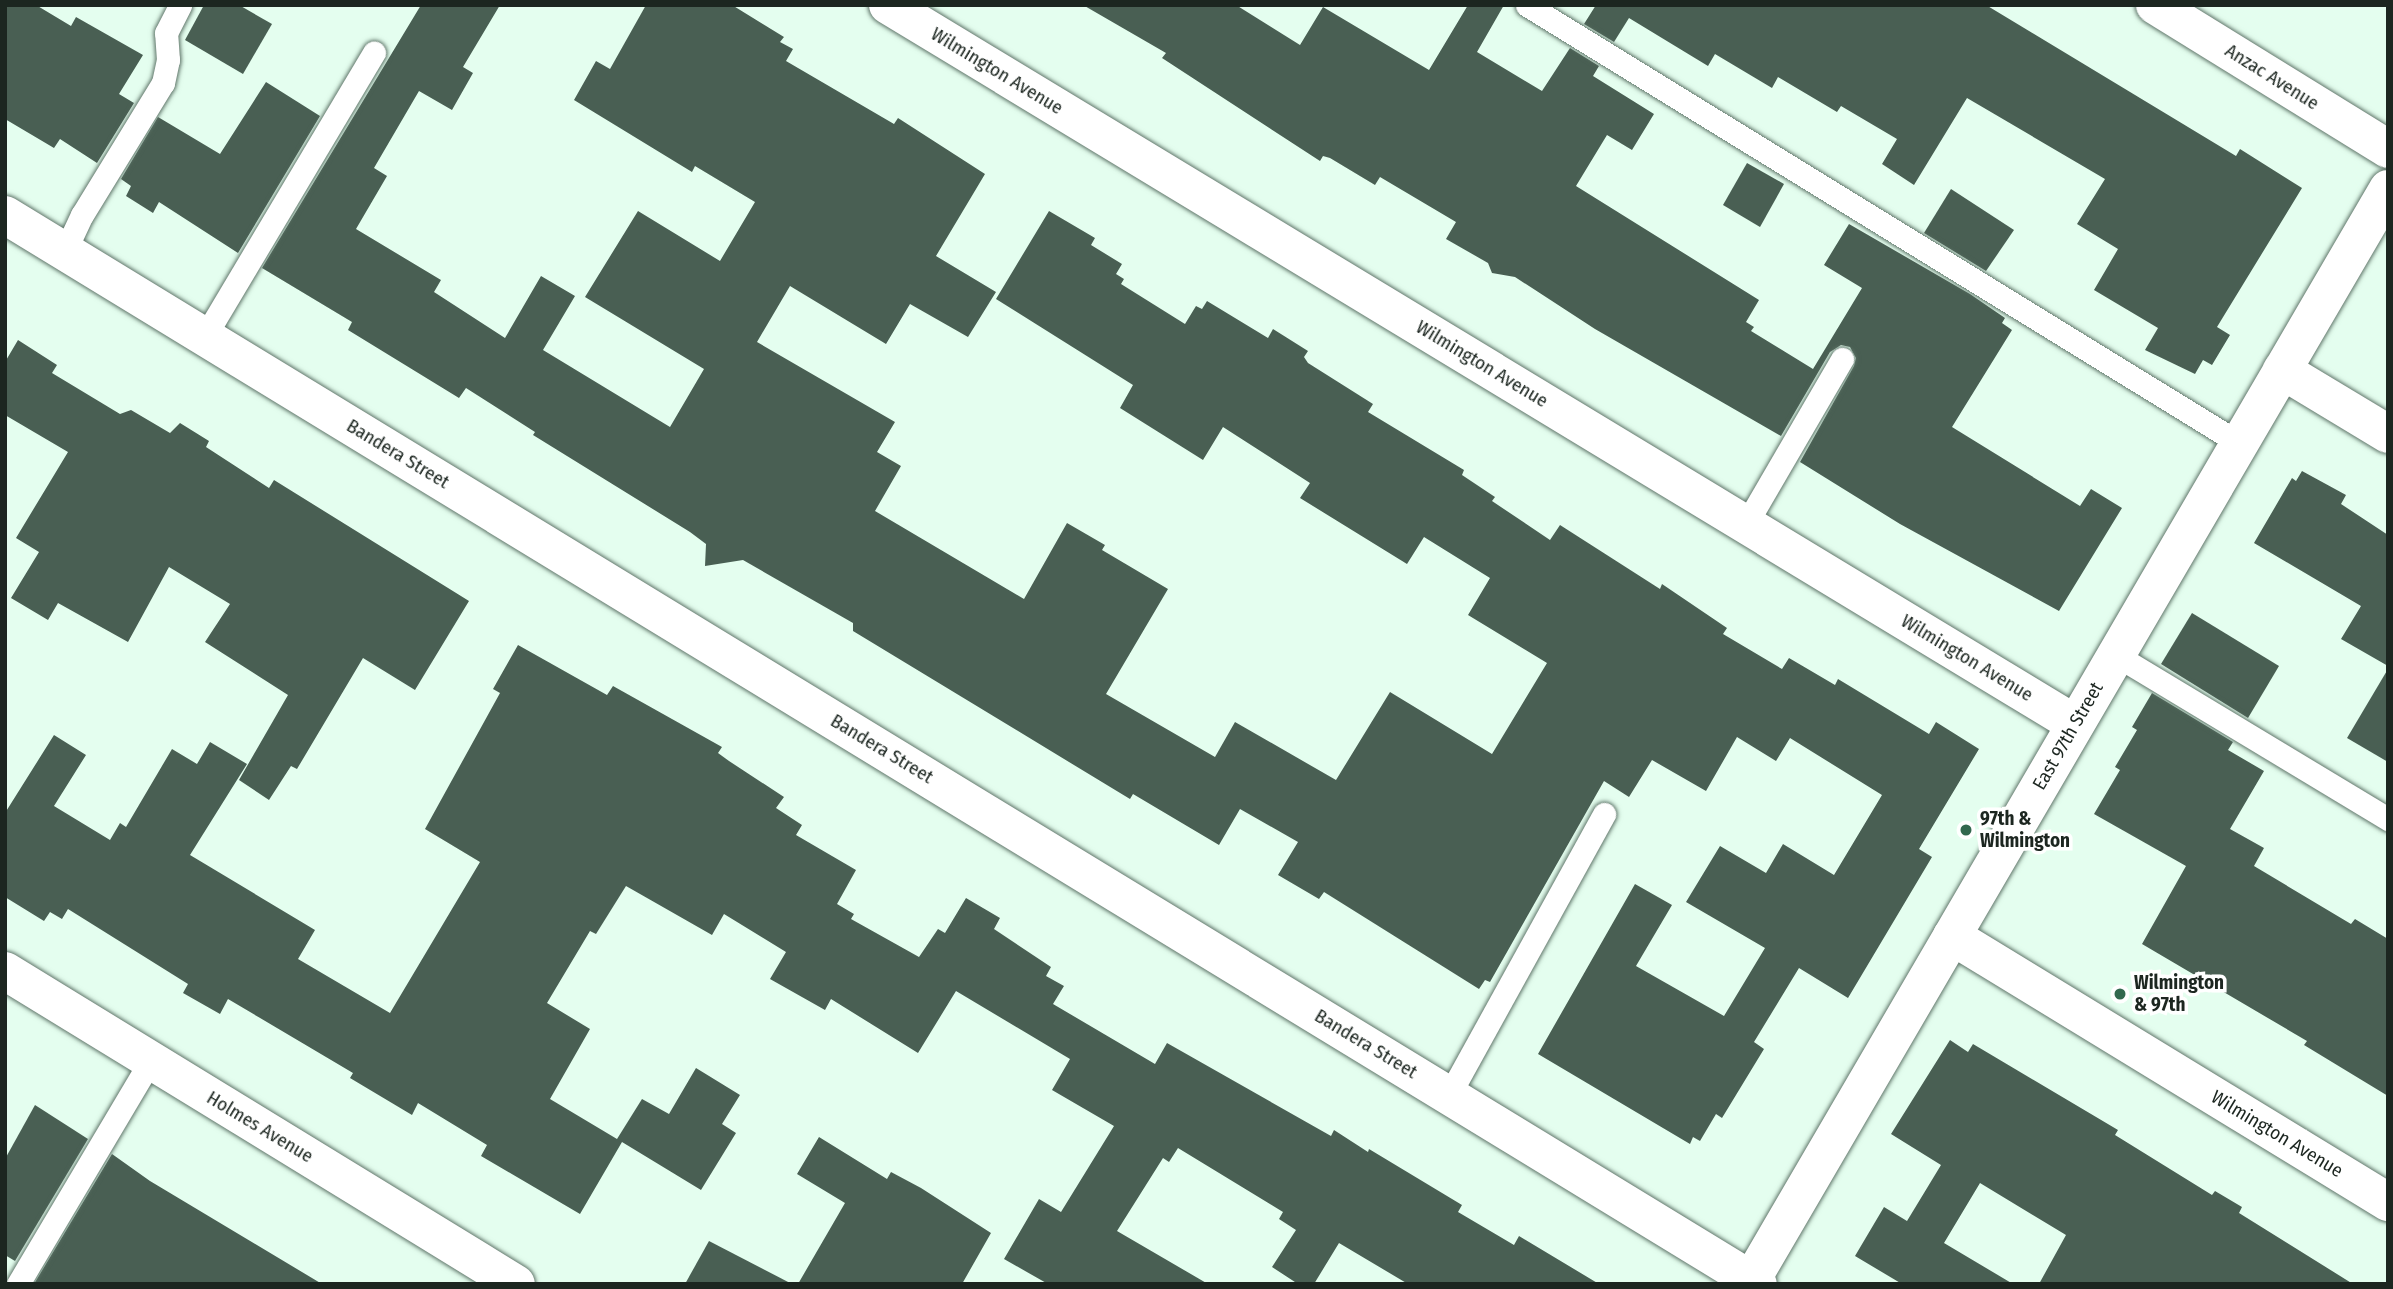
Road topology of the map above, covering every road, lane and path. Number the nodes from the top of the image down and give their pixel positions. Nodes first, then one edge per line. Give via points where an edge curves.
1 (180, 5) edge
2 (888, 5) edge
3 (1527, 5) edge
4 (2155, 5) edge
5 (373, 53) dead end
6 (2388, 149) edge
7 (2388, 188) edge
8 (5, 215) edge
9 (65, 251) junction
10 (205, 337) junction
11 (1842, 359) dead end
12 (2282, 370) junction
13 (2388, 434) edge
14 (2239, 443) junction
15 (1746, 524) junction
16 (2116, 655) junction
17 (2075, 724) junction
18 (1604, 814) dead end
19 (2388, 819) edge
20 (1952, 936) junction
21 (5, 971) edge
22 (151, 1060) junction
23 (1449, 1095) junction
24 (2388, 1202) edge
25 (1753, 1282) edge
26 (18, 1284) edge
27 (516, 1284) edge

1 - 9 lane via 166,33 168,60 163,83
2 - 15 street, Wilmington Avenue
3 - 14 lane
4 - 6 street, Anzac Avenue
5 - 10 lane
7 - 12 street, East 97th Street
8 - 9 street, Bandera Street
9 - 10 street, Bandera Street
10 - 23 street, Bandera Street
11 - 15 lane
12 - 13 street
12 - 14 street, East 97th Street
14 - 16 street, East 97th Street
15 - 17 street, Wilmington Avenue
16 - 17 street, East 97th Street
16 - 19 lane
17 - 20 street, East 97th Street
18 - 23 lane
20 - 24 street, Wilmington Avenue
20 - 25 street, East 97th Street
21 - 22 street, Holmes Avenue
22 - 26 lane
22 - 27 street, Holmes Avenue
23 - 25 street, Bandera Street

